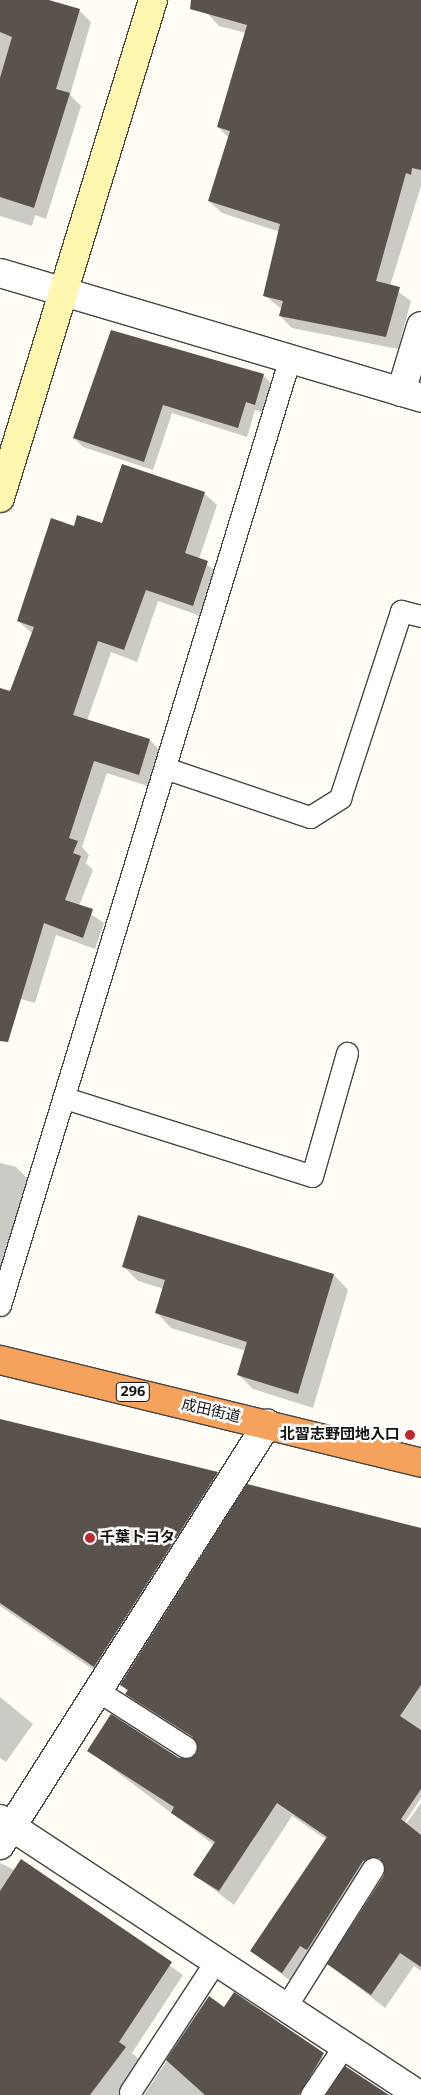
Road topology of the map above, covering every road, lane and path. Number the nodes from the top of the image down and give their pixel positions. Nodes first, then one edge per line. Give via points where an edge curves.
1 (152, 0) edge
2 (0, 274) edge
3 (64, 293) junction
4 (421, 326) edge
5 (289, 361) junction
6 (411, 395) edge
7 (0, 498) edge
8 (421, 616) edge
9 (168, 769) junction
10 (347, 1053) dead end
11 (65, 1098) junction
12 (0, 1305) edge
13 (0, 1360) edge
14 (267, 1424) junction
15 (421, 1463) edge
16 (98, 1691) junction
17 (186, 1747) dead end
18 (4, 1830) edge
19 (373, 1868) dead end
20 (215, 1962) junction
21 (285, 2008) junction
22 (344, 2046) junction
23 (130, 2092) dead end
24 (311, 2095) edge
25 (419, 2095) edge

1 - 3 street
2 - 3 street
3 - 5 street
3 - 7 street
4 - 6 street
5 - 6 street
5 - 9 lane
8 - 9 lane via 401,611 340,798 310,817
9 - 11 lane
10 - 11 lane via 312,1176
11 - 12 lane
13 - 14 highway, 成田街道 / 296
14 - 15 highway, 成田街道 / 296
14 - 16 street
16 - 17 lane
16 - 18 street
18 - 20 street
19 - 21 lane
20 - 21 street
20 - 23 lane
21 - 22 street
22 - 24 lane
22 - 25 street

